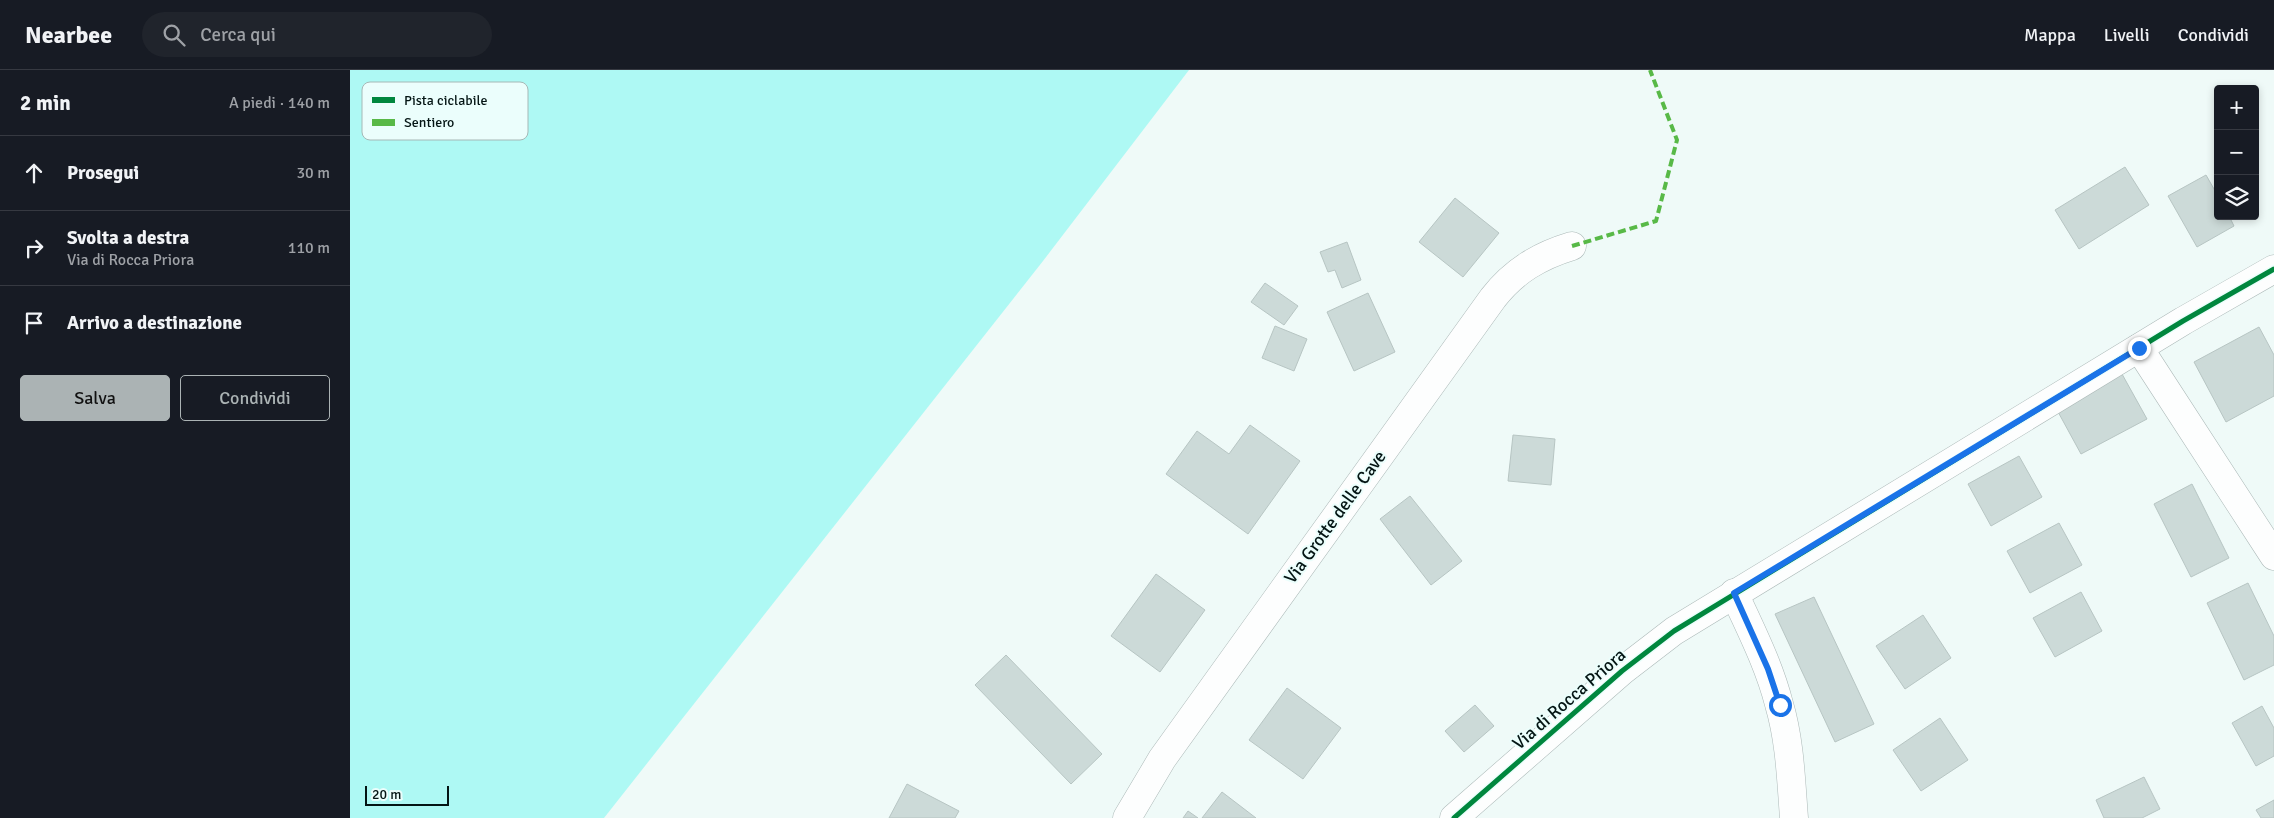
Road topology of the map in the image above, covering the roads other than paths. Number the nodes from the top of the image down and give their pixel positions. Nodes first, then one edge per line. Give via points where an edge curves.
1 (1572, 246) dead end
2 (2274, 269) edge
3 (2139, 348) junction
4 (2274, 556) edge
5 (1734, 593) junction
6 (1127, 818) edge
7 (1454, 818) edge
8 (1794, 818) edge

1 - 6 street, Via Grotte delle Cave via 1527,265 1503,285 1162,759
2 - 3 street, Via di Rocca Priora
3 - 4 street
3 - 5 street, Via di Rocca Priora
5 - 7 street, Via di Rocca Priora via 1634,661
5 - 8 street via 1768,669 1780,705

